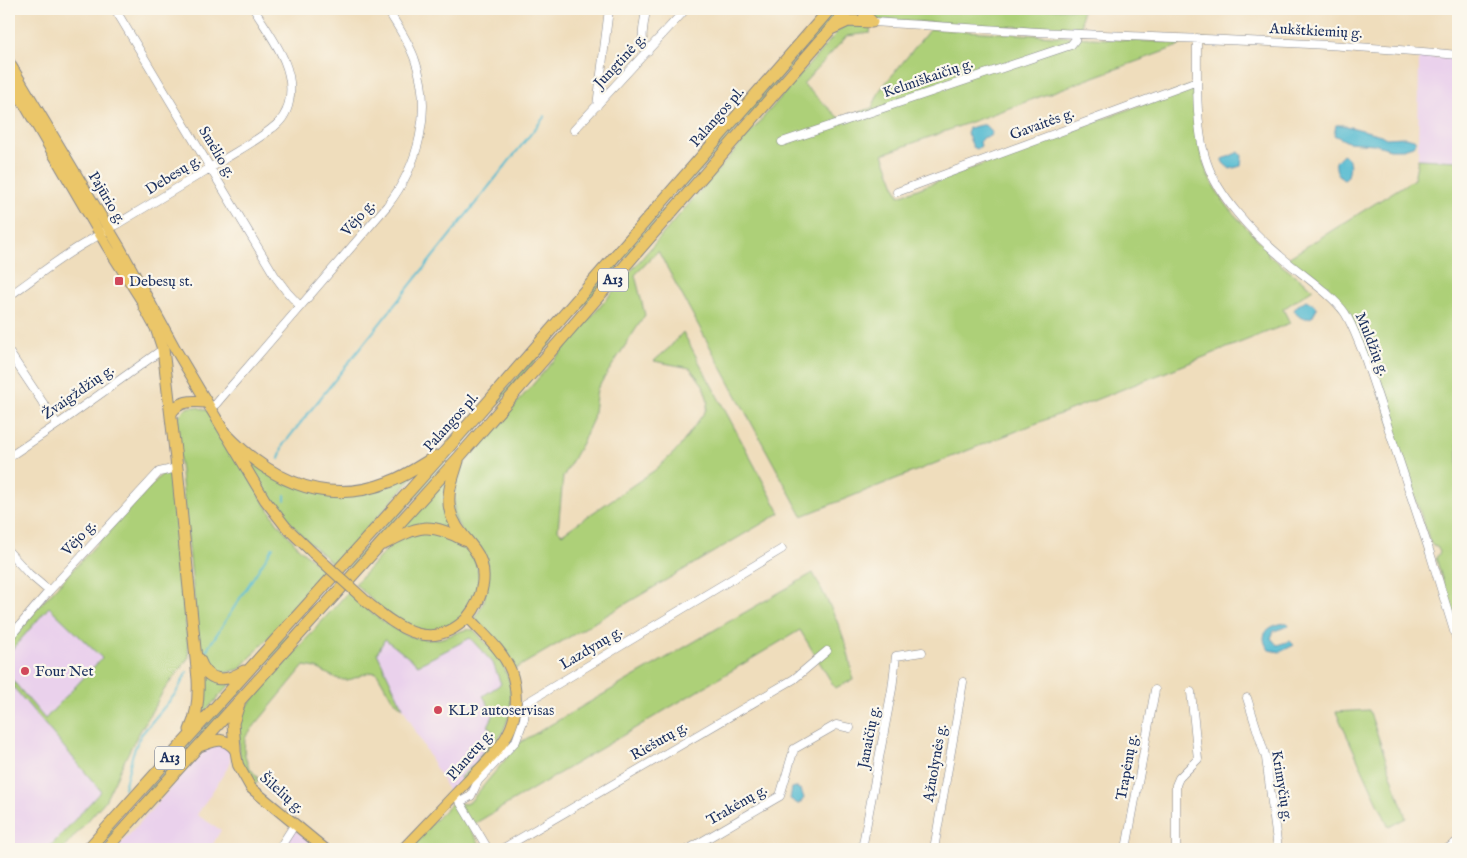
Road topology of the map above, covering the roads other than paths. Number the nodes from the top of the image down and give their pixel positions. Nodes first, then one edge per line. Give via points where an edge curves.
1 (115, 9) edge
2 (254, 9) edge
3 (387, 9) edge
4 (609, 9) edge
5 (646, 9) edge
6 (686, 9) edge
7 (830, 9) edge
8 (848, 9) edge
9 (862, 9) edge
10 (872, 22) junction
11 (830, 30) junction
12 (1076, 34) junction
13 (1197, 38) junction
14 (648, 51) junction
15 (1458, 55) edge
16 (9, 62) edge
17 (9, 78) edge
18 (1197, 81) junction
19 (596, 107) junction
20 (574, 130) dead end
21 (782, 142) dead end
22 (211, 168) junction
23 (897, 192) dead end
24 (105, 232) junction
25 (9, 296) edge
26 (144, 306) junction
27 (300, 306) junction
28 (163, 349) junction
29 (9, 352) edge
30 (177, 352) junction
31 (208, 405) junction
32 (171, 413) junction
33 (58, 424) junction
34 (226, 434) junction
35 (448, 448) junction
36 (460, 456) junction
37 (9, 457) edge
38 (177, 468) junction
39 (468, 543) junction
40 (376, 549) junction
41 (782, 549) dead end
42 (9, 552) edge
43 (49, 591) junction
44 (468, 617) junction
45 (9, 638) edge
46 (1458, 644) edge
47 (195, 648) junction
48 (827, 651) dead end
49 (922, 652) dead end
50 (252, 666) junction
51 (963, 682) dead end
52 (1155, 690) dead end
53 (1191, 692) dead end
54 (1247, 698) dead end
55 (240, 700) junction
56 (850, 728) dead end
57 (186, 739) junction
58 (198, 746) junction
59 (236, 749) junction
60 (458, 798) junction
61 (295, 824) junction
62 (1458, 841) edge
63 (88, 849) edge
64 (106, 849) edge
65 (279, 849) edge
66 (325, 849) edge
67 (403, 849) edge
68 (488, 849) edge
69 (502, 849) edge
70 (689, 849) edge
71 (862, 849) edge
72 (934, 849) edge
73 (1126, 849) edge
74 (1176, 849) edge
75 (1278, 849) edge
76 (1447, 849) edge

1 - 22 street, Smėlio g.
2 - 22 street, Debesų g. via 290,73 290,101 281,120 272,129
3 - 27 street, Vėjo g. via 416,62 423,116 420,139 396,195
4 - 19 street
5 - 14 street via 643,39 644,48
6 - 14 street, Jungtinė g.
7 - 35 highway, Palangos pl. / A13
8 - 11 highway, Palangos pl. / A13
9 - 10 highway
10 - 11 highway via 848,21
10 - 12 street, Aukštkiemių g.
11 - 36 highway, Palangos pl. / A13
12 - 13 street, Aukštkiemių g.
12 - 21 street, Kelmiškaičių g. via 1071,45
13 - 15 street, Aukštkiemių g.
13 - 18 street, Muldžių g.
14 - 19 street, Jungtinė g.
16 - 24 main road, Pajūrio g.
17 - 24 main road, Pajūrio g.
18 - 23 street, Gavaitės g.
18 - 46 street, Muldžių g. via 1202,148 1218,187 1232,207 1276,253 1337,304 1351,323
19 - 20 street, Jungtinė g.
22 - 24 street, Debesų g.
22 - 27 street, Smėlio g. via 275,276
24 - 25 street, Debesų g.
24 - 26 main road, Pajūrio g.
24 - 30 main road, Pajūrio g.
26 - 28 highway
26 - 30 main road, Pajūrio g.
27 - 31 street, Vėjo g. via 222,398 216,404
28 - 32 highway
28 - 33 street, Žvaigždžių g.
29 - 33 street
30 - 31 main road, Pajūrio g.
31 - 32 highway via 192,401 182,403
31 - 34 main road, Pajūrio g.
32 - 38 highway
33 - 37 street, Žvaigždžių g.
34 - 35 highway via 240,449 281,478 331,491 388,483
34 - 44 main road, Pajūrio g., bridge via 278,518 368,603 399,627 430,635 446,632
35 - 50 highway, Palangos pl. / A13
36 - 39 highway via 449,490 449,504 455,524
36 - 40 highway, Palangos pl. / A13
38 - 43 street, Vėjo g. via 159,472
38 - 47 highway
39 - 40 highway via 442,529 422,528
39 - 44 highway via 478,557 483,578 480,598
40 - 55 highway, Palangos pl. / A13
41 - 60 street, Lazdynų g. via 526,703 516,741 478,781 471,796
42 - 43 street
43 - 45 street, Vėjo g.
44 - 60 main road, Planetų g. via 507,663 514,684 515,711 499,747
47 - 50 highway via 205,671 214,678 230,678
47 - 57 highway via 199,695 196,717
48 - 69 street, Riešutų g. via 794,679
49 - 71 street, Janaičių g. via 896,656
50 - 57 highway, Palangos pl. / A13
51 - 72 street, Ąžuolynės g.
52 - 73 street, Trapėnų g.
53 - 74 street via 1198,760 1177,781
54 - 75 street, Krimyčių g. via 1266,758
55 - 58 highway, Palangos pl. / A13
55 - 59 highway via 233,723
56 - 70 street, Trakėnų g. via 836,725 794,749 780,796
57 - 63 highway, Palangos pl. / A13
58 - 59 highway via 219,740
58 - 64 highway, Palangos pl. / A13
59 - 61 main road, Šilelių g. via 238,765 251,788
60 - 67 main road, Planetų g.
60 - 68 street
61 - 65 street
61 - 66 main road, Šilelių g.
62 - 76 street

